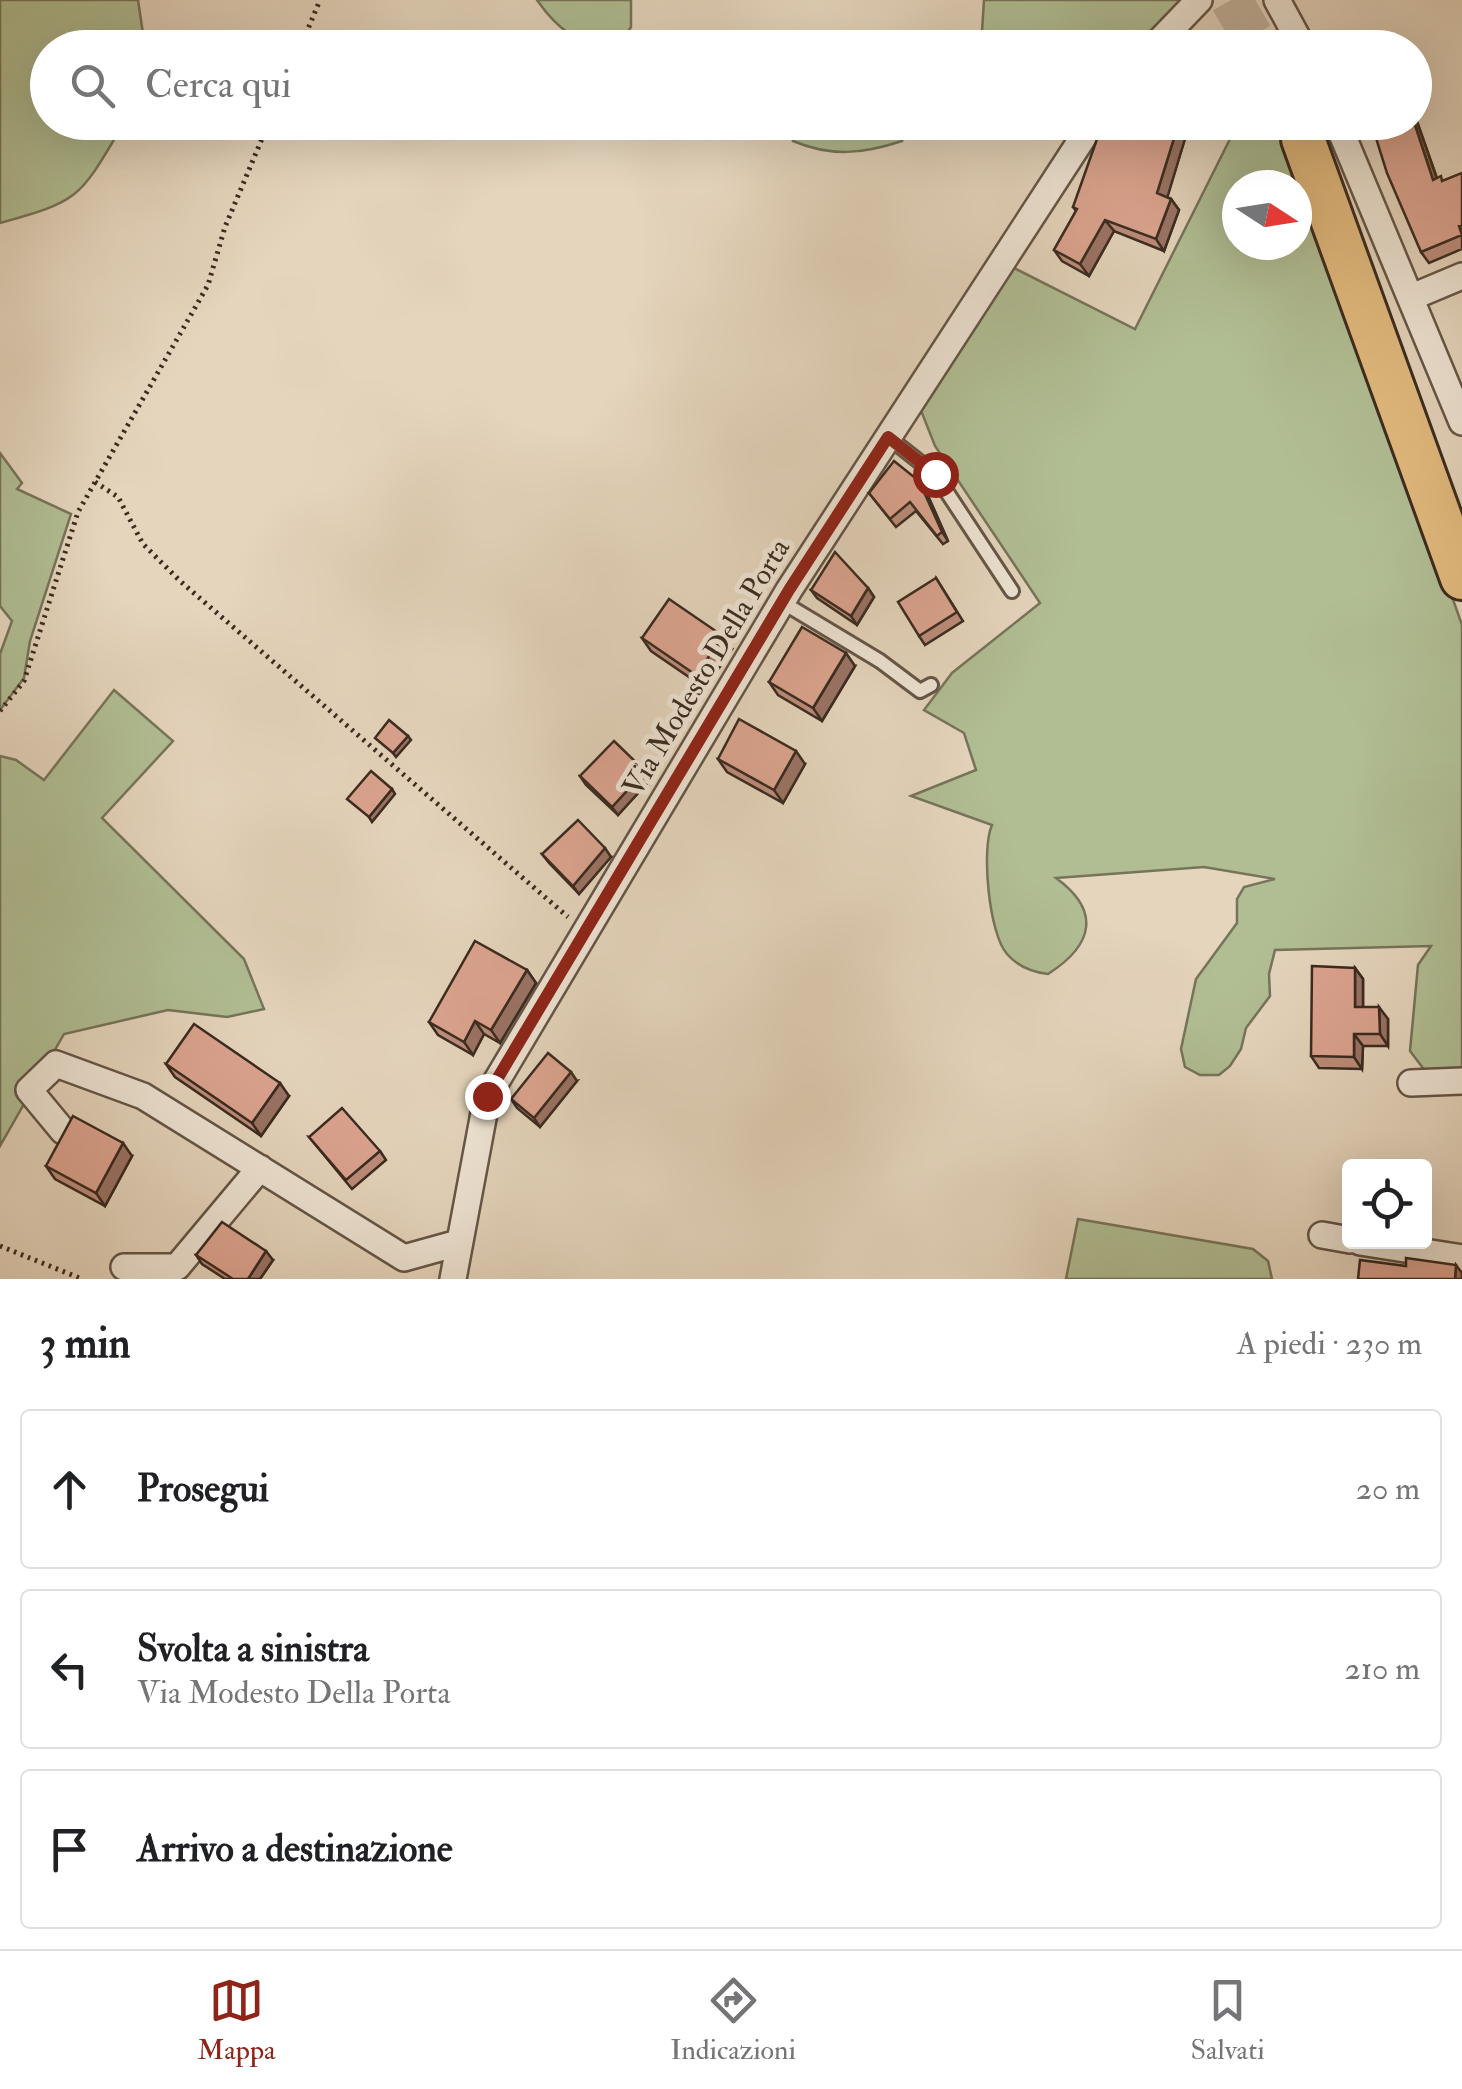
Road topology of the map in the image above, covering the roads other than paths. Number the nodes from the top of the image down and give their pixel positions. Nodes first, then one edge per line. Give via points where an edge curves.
1 (1200, 0) edge
2 (1277, 0) edge
3 (1171, 30) edge
4 (1293, 30) edge
5 (1081, 140) edge
6 (1323, 140) edge
7 (1326, 140) edge
8 (1462, 276) edge
9 (1412, 297) junction
10 (1462, 422) edge
11 (888, 437) junction
12 (1462, 578) edge
13 (1012, 592) dead end
14 (782, 602) junction
15 (931, 685) dead end
16 (1462, 1081) edge
17 (1412, 1084) dead end
18 (63, 1130) edge
19 (260, 1168) junction
20 (1322, 1235) dead end
21 (1342, 1239) edge
22 (458, 1243) junction
23 (1405, 1249) edge
24 (1462, 1258) edge
25 (124, 1268) dead end
26 (453, 1279) edge

1 - 3 street
2 - 4 street
5 - 11 street, Via Modesto Della Porta
6 - 12 highway
7 - 9 street
8 - 9 street
9 - 10 street
11 - 13 lane via 935,474
11 - 14 street, Via Modesto Della Porta
14 - 15 lane via 920,692
14 - 22 street, Via Modesto Della Porta via 487,1096
16 - 17 street
18 - 19 street via 28,1090 56,1064 143,1096
19 - 22 street via 404,1258
19 - 25 street via 177,1267
20 - 21 street
22 - 26 street, Via Modesto Della Porta
23 - 24 street

